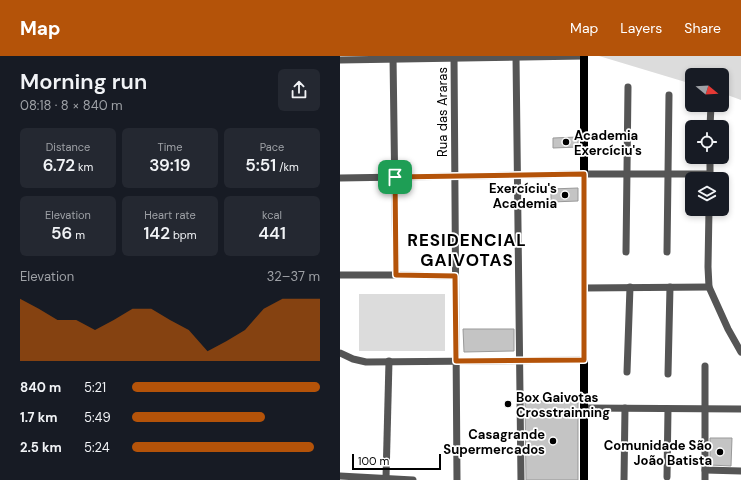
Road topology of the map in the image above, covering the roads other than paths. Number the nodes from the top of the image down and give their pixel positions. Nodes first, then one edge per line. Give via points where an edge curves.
1 (584, 56) edge
2 (454, 57) edge
3 (516, 57) edge
4 (393, 58) edge
5 (340, 60) edge
6 (628, 87) dead end
7 (669, 95) dead end
8 (584, 174) junction
9 (627, 174) junction
10 (668, 174) junction
11 (517, 175) junction
12 (685, 175) edge
13 (455, 176) junction
14 (395, 177) junction
15 (340, 178) edge
16 (709, 216) edge
17 (626, 252) dead end
18 (667, 252) dead end
19 (340, 275) edge
20 (396, 275) junction
21 (455, 276) junction
22 (630, 287) junction
23 (670, 287) junction
24 (710, 287) junction
25 (584, 288) junction
26 (741, 352) edge
27 (342, 356) edge
28 (520, 360) junction
29 (584, 360) junction
30 (389, 361) junction
31 (456, 361) junction
32 (705, 366) dead end
33 (627, 372) dead end
34 (668, 374) dead end
35 (584, 408) junction
36 (625, 408) junction
37 (668, 409) junction
38 (705, 409) junction
39 (741, 409) edge
40 (705, 470) junction
41 (741, 471) edge
42 (340, 476) edge
43 (386, 478) junction
44 (667, 478) dead end
45 (373, 479) edge
46 (413, 480) edge
47 (457, 480) edge
48 (521, 480) edge
49 (584, 480) edge
50 (624, 480) edge
51 (705, 480) edge

1 - 3 street
1 - 8 main road
2 - 3 street
2 - 4 street
2 - 13 street, Rua das Araras
3 - 11 street
4 - 5 street
4 - 14 street
6 - 9 street
7 - 10 street
8 - 9 street
8 - 11 street
8 - 25 main road
9 - 10 street
9 - 17 street
10 - 12 street
10 - 18 street
11 - 13 street
11 - 28 street
13 - 14 street
13 - 21 street, Rua das Araras
14 - 15 street
14 - 20 street
16 - 24 street
19 - 20 street
20 - 21 street
21 - 31 street, Rua das Araras
22 - 23 street
22 - 25 street
22 - 33 street
23 - 24 street
23 - 34 street
24 - 26 street
25 - 29 main road
27 - 30 street via 366,362
28 - 29 street
28 - 31 street
28 - 48 street
29 - 35 main road
30 - 31 street
30 - 43 street
31 - 47 street, Rua das Araras
32 - 38 street
35 - 36 street
35 - 49 main road
36 - 37 street
36 - 50 street
37 - 38 street
37 - 44 street
38 - 39 street
38 - 40 street
40 - 41 street
40 - 51 street
42 - 45 street
43 - 45 street
43 - 46 street

